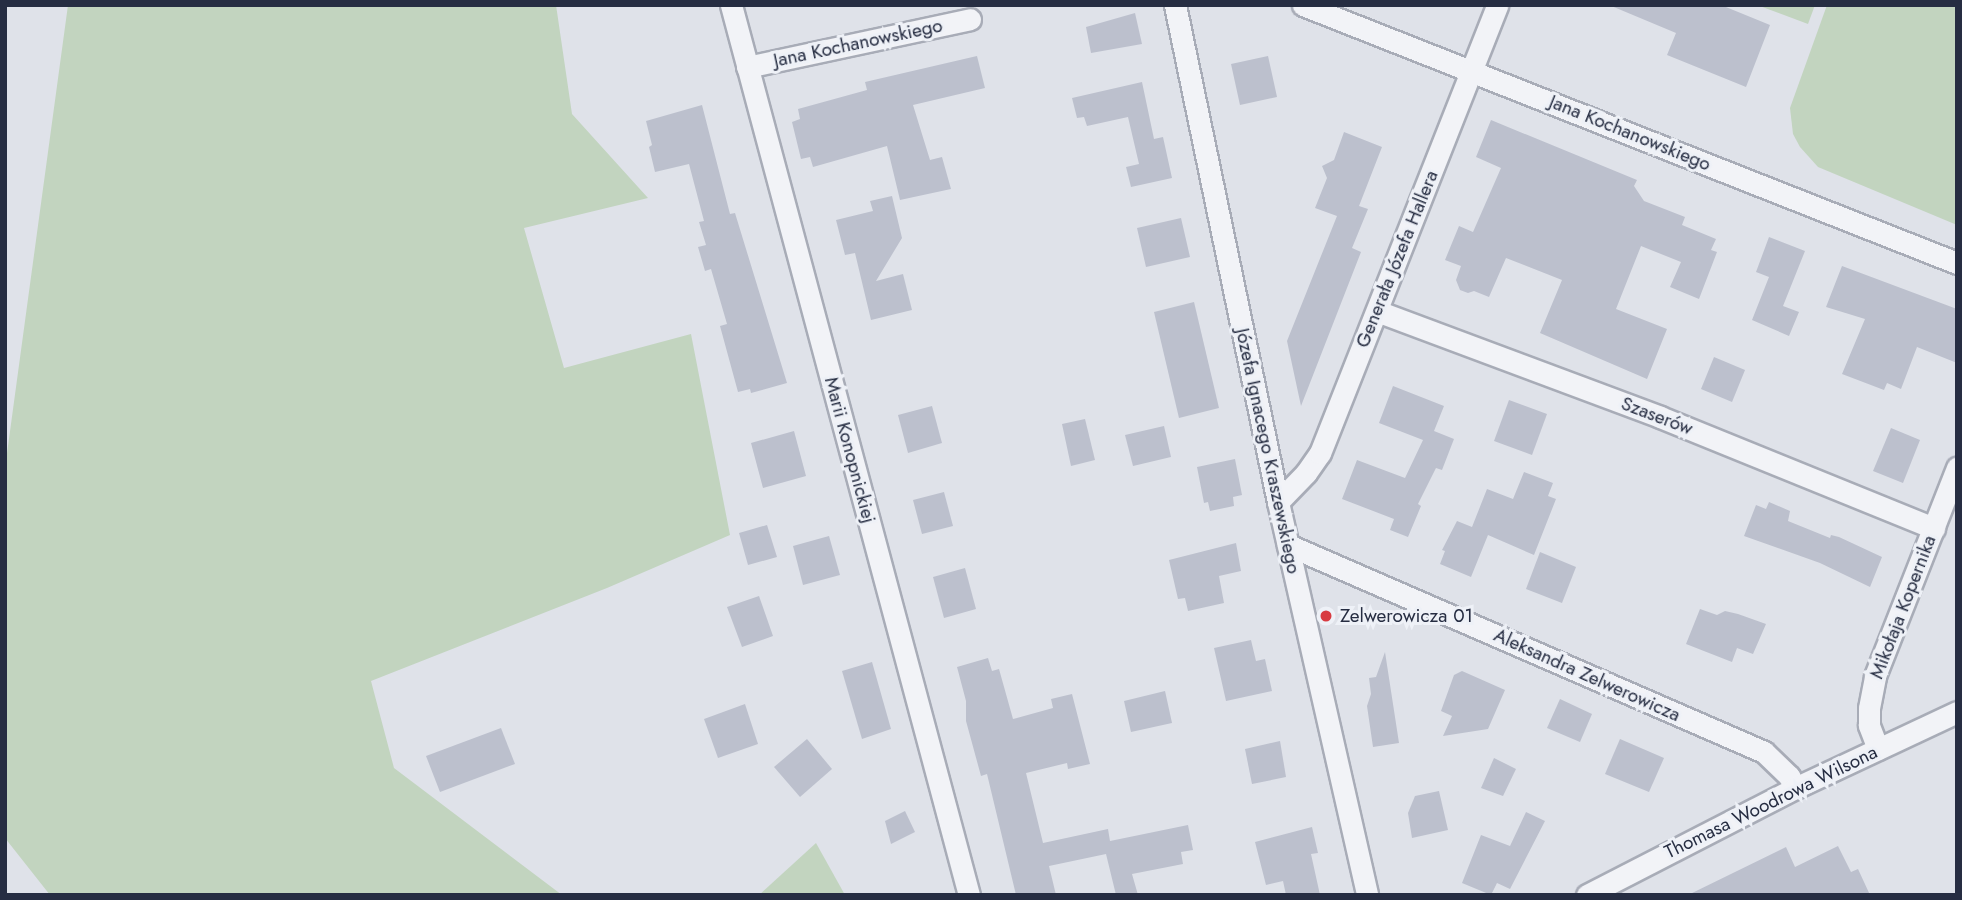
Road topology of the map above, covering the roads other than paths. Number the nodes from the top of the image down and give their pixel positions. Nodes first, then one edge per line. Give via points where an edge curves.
1 (731, 5) edge
2 (1303, 5) edge
3 (1497, 5) edge
4 (1176, 6) edge
5 (970, 19) dead end
6 (747, 67) junction
7 (1471, 71) junction
8 (1957, 262) edge
9 (1377, 312) junction
10 (1957, 468) edge
11 (1278, 502) junction
12 (1934, 528) junction
13 (1288, 545) junction
14 (1957, 712) edge
15 (1878, 749) junction
16 (1795, 788) junction
17 (969, 895) edge
18 (1367, 895) edge
19 (1587, 895) edge

1 - 6 street, Marii Konopnickiej
2 - 7 street, Jana Kochanowskiego
3 - 7 street, Generała Józefa Hallera
4 - 11 street, Józefa Ignacego Kraszewskiego
5 - 6 street, Jana Kochanowskiego
6 - 17 street, Marii Konopnickiej
7 - 8 street, Jana Kochanowskiego
7 - 9 street, Generała Józefa Hallera
9 - 11 street, Generała Józefa Hallera via 1320,453
9 - 12 street, Szaserów via 1660,416
10 - 12 street, Mikołaja Kopernika
11 - 13 street, Józefa Ignacego Kraszewskiego
12 - 15 street, Mikołaja Kopernika via 1875,676 1869,717
13 - 16 street, Aleksandra Zelwerowicza via 1764,752
13 - 18 street, Józefa Ignacego Kraszewskiego
14 - 15 street, Thomasa Woodrowa Wilsona
15 - 16 street, Thomasa Woodrowa Wilsona
16 - 19 street, Thomasa Woodrowa Wilsona

